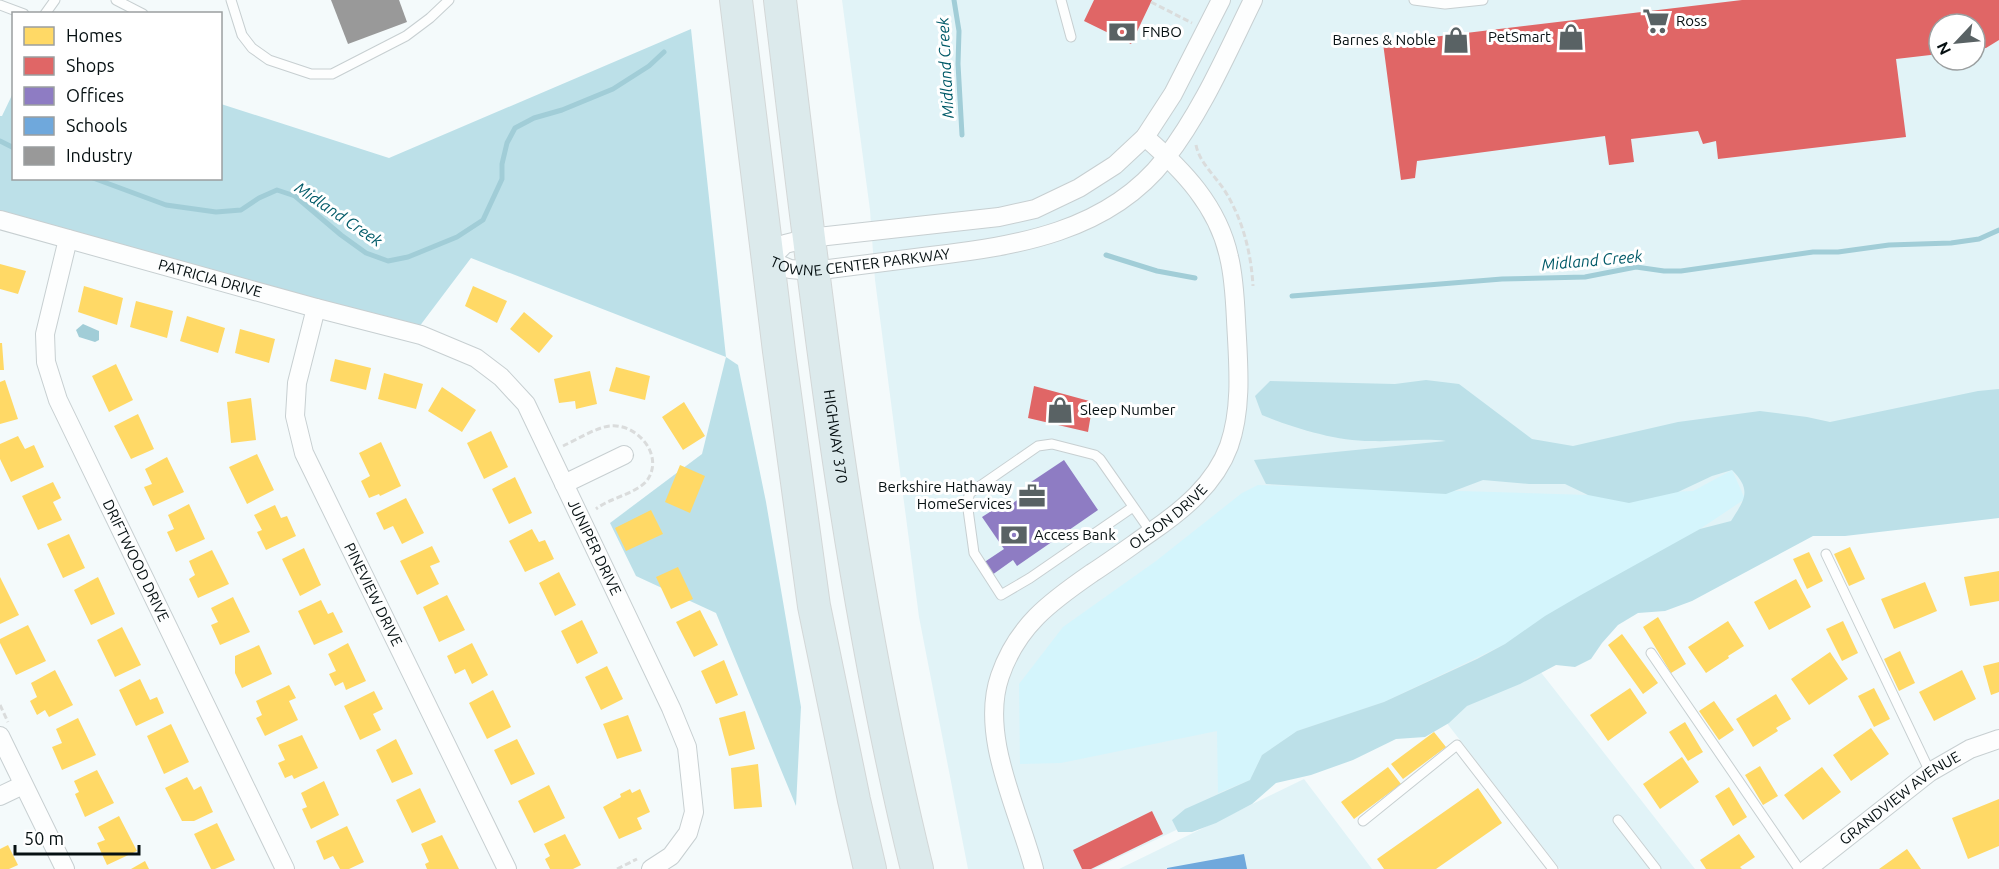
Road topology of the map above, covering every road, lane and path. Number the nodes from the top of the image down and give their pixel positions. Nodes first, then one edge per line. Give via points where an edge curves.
1 (56, 0) edge
2 (116, 0) edge
3 (231, 0) edge
4 (449, 0) edge
5 (736, 0) edge
6 (780, 0) edge
7 (1061, 0) edge
8 (1221, 0) edge
9 (1253, 0) edge
10 (1414, 0) edge
11 (1483, 0) edge
12 (1151, 2) dead end
13 (0, 5) edge
14 (19, 12) edge
15 (47, 12) edge
16 (139, 12) edge
17 (1195, 24) dead end
18 (1071, 37) dead end
19 (1145, 137) junction
20 (1167, 156) junction
21 (0, 220) edge
22 (809, 238) junction
23 (68, 239) junction
24 (769, 260) junction
25 (813, 271) junction
26 (316, 308) junction
27 (421, 335) joint
28 (624, 455) dead end
29 (564, 484) junction
30 (1133, 507) junction
31 (1151, 532) junction
32 (1826, 554) dead end
33 (1651, 653) dead end
34 (0, 736) edge
35 (1999, 739) edge
36 (1930, 772) junction
37 (23, 785) junction
38 (0, 796) edge
39 (1618, 820) dead end
40 (1363, 821) dead end
41 (648, 862) edge
42 (65, 869) edge
43 (285, 869) edge
44 (507, 869) edge
45 (617, 869) edge
46 (870, 869) edge
47 (917, 869) edge
48 (1034, 869) edge
49 (1553, 869) edge
50 (1656, 869) edge
51 (1799, 869) edge
52 (1808, 869) edge

1 - 15 lane
2 - 16 lane
3 - 4 lane via 242,35 252,48 269,60 311,74 332,74 406,36
5 - 24 highway
6 - 22 highway, HIGHWAY 370
7 - 18 lane
8 - 19 street, TOWNE CENTER PARKWAY via 1173,94
9 - 20 street, TOWNE CENTER PARKWAY via 1207,96
10 - 11 lane via 1444,4
12 - 17 path
13 - 14 lane
19 - 20 street, OLSON DRIVE
19 - 22 street, TOWNE CENTER PARKWAY via 1100,176 1035,209 970,221
20 - 25 street, TOWNE CENTER PARKWAY via 1131,192 1063,231 989,249
20 - 31 street, OLSON DRIVE via 1204,198 1225,239 1234,287 1238,386 1233,429 1219,465 1190,502
21 - 23 street, PATRICIA DRIVE
22 - 24 street, TOWNE CENTER PARKWAY via 785,244
22 - 25 highway, HIGHWAY 370
23 - 26 street, PATRICIA DRIVE
23 - 43 street, DRIFTWOOD DRIVE via 45,334 46,362 58,400
24 - 25 street, TOWNE CENTER PARKWAY via 790,269
24 - 46 highway via 814,606
25 - 47 highway, HIGHWAY 370 via 851,549 889,749
26 - 27 street, PATRICIA DRIVE
26 - 44 street, PINEVIEW DRIVE via 297,383 295,416 304,453
27 - 29 street, JUNIPER DRIVE via 476,358 501,377 526,404
28 - 29 street
29 - 41 street, JUNIPER DRIVE via 687,747 694,812 688,833 671,856
30 - 30 lane via 1095,455 1045,444 970,493 967,502 974,553 1001,595
30 - 31 lane
31 - 48 street, OLSON DRIVE via 1040,612 1015,643 1000,676 995,707 999,752
32 - 36 lane
33 - 51 lane
34 - 37 street
35 - 36 street, GRANDVIEW AVENUE via 1970,749
36 - 52 street, GRANDVIEW AVENUE
37 - 38 street
37 - 42 street
39 - 50 lane
40 - 49 lane via 1457,745
41 - 45 path

